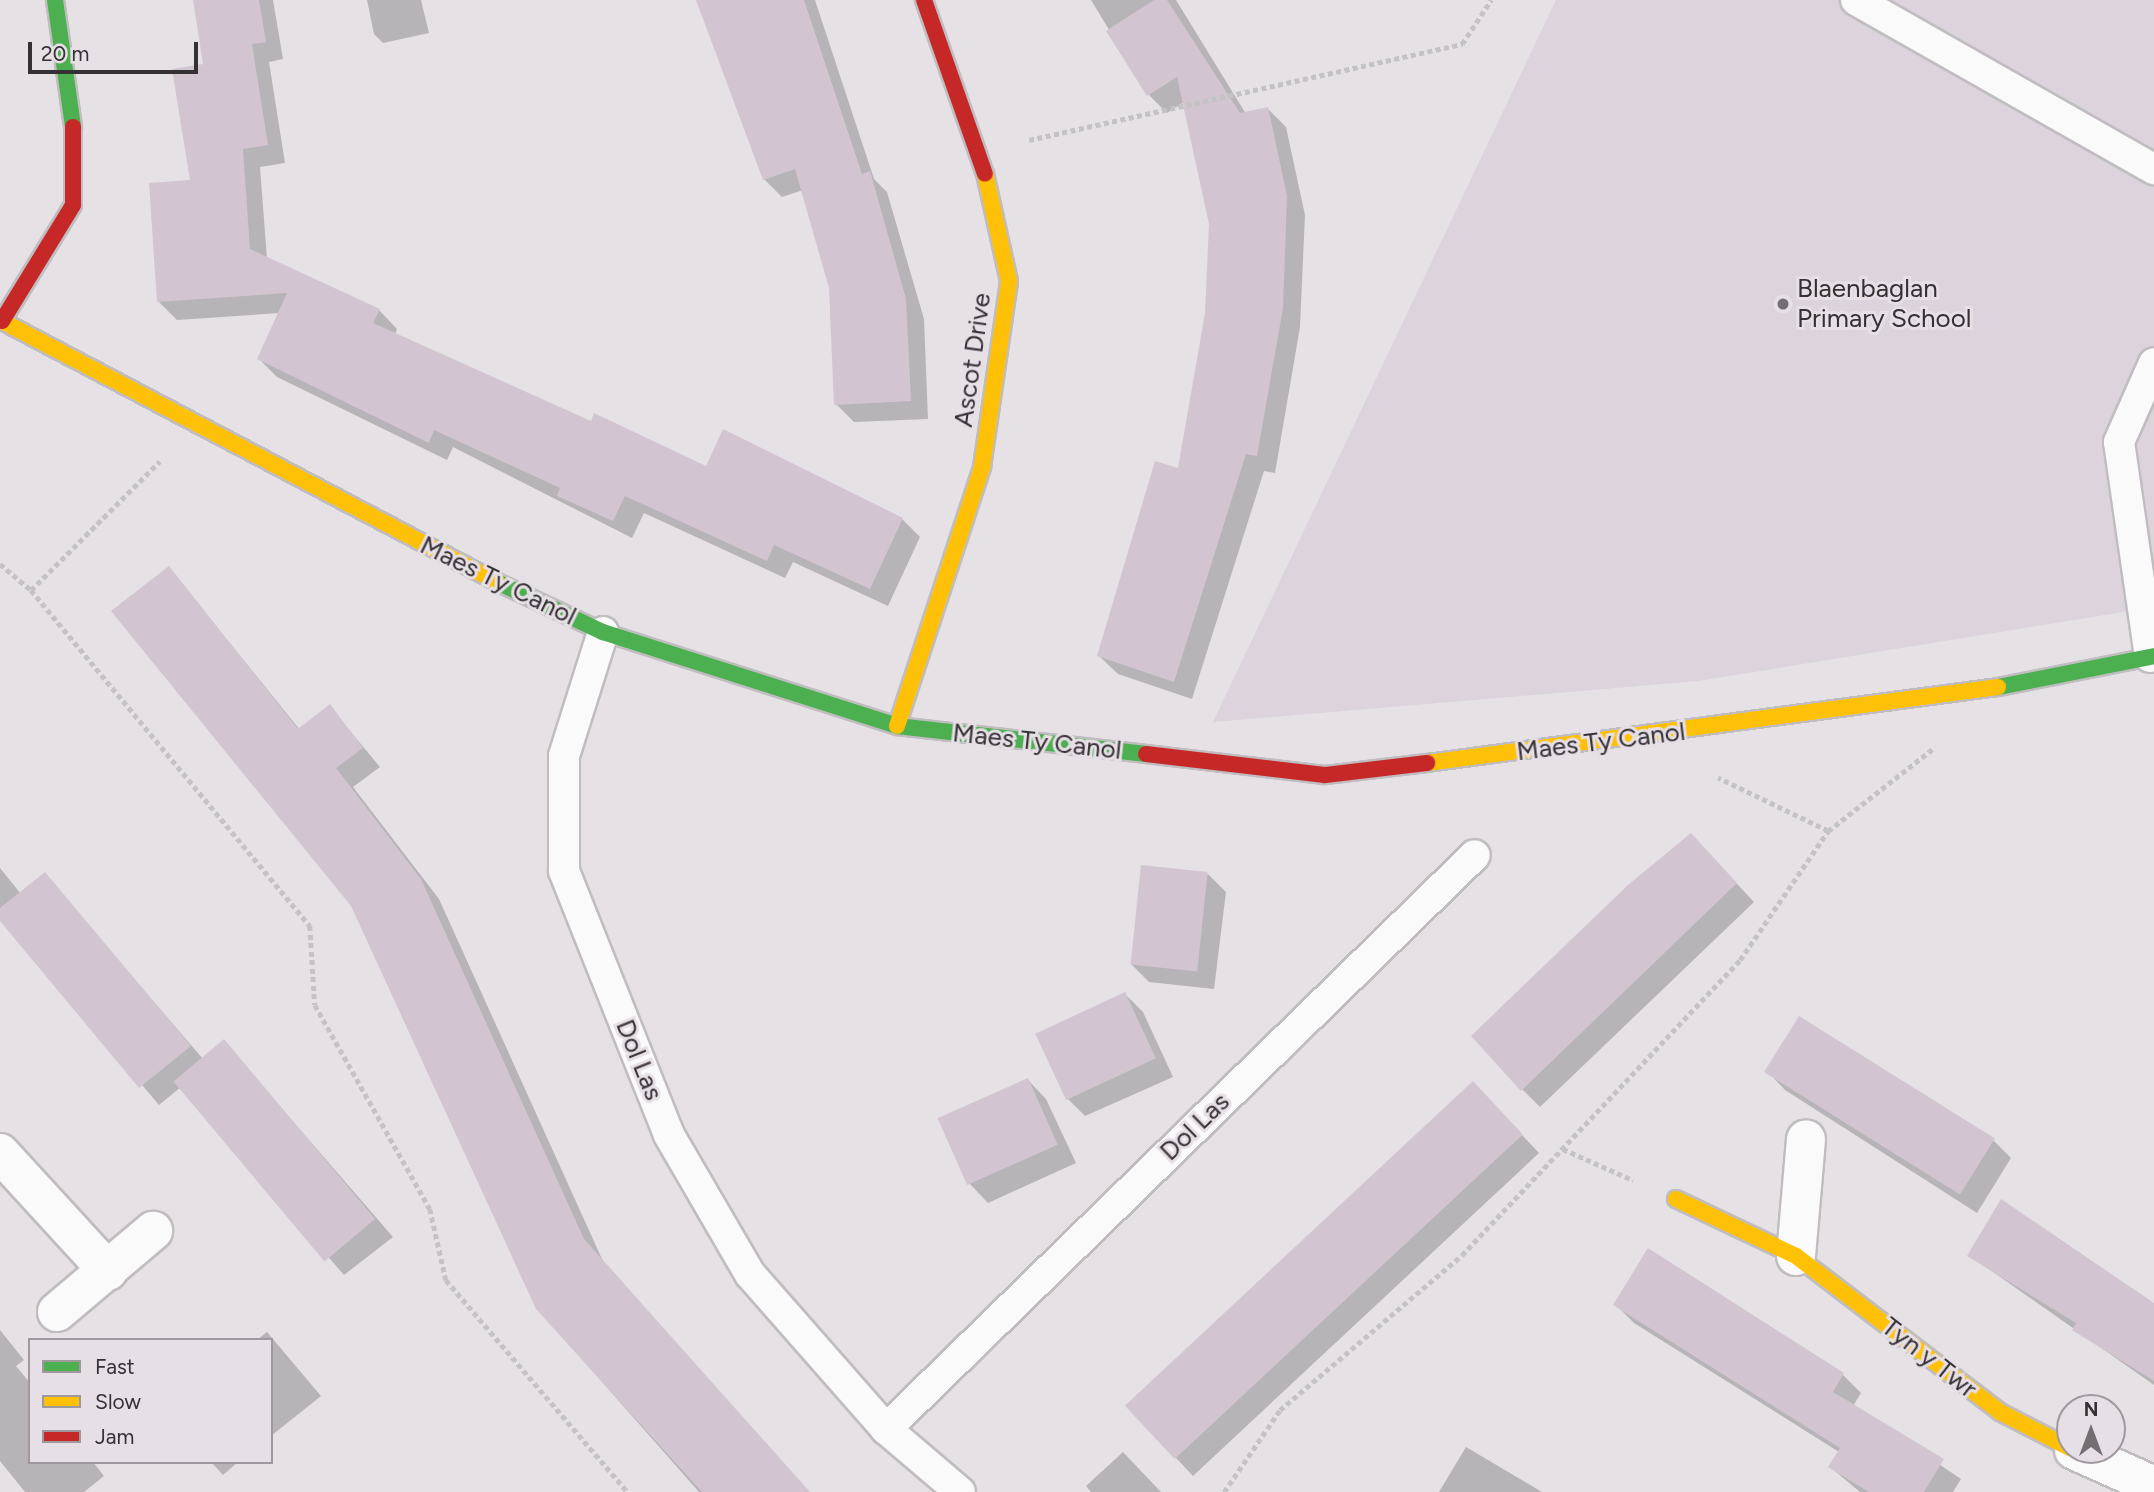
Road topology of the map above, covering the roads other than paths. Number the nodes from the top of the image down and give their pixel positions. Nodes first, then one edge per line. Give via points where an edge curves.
1 (55, 0) edge
2 (924, 0) edge
3 (1856, 0) edge
4 (2154, 169) edge
5 (1, 321) edge
6 (2154, 363) edge
7 (603, 632) junction
8 (2152, 657) edge
9 (897, 726) junction
10 (1475, 855) dead end
11 (1806, 1139) dead end
12 (0, 1153) edge
13 (1676, 1199) road end
14 (153, 1231) dead end
15 (1796, 1256) junction
16 (108, 1271) junction
17 (57, 1311) dead end
18 (886, 1429) junction
19 (2056, 1441) edge
20 (2105, 1464) edge
21 (2154, 1486) edge
22 (960, 1492) edge

1 - 5 street, Maes Ty Canol via 72,98 72,205
2 - 9 street, Ascot Drive via 980,151 1009,281 982,467
3 - 4 lane
5 - 7 street, Maes Ty Canol
6 - 8 lane via 2119,442
7 - 9 street, Maes Ty Canol
7 - 18 lane, Dol Las via 564,756 564,872 669,1135 750,1274
8 - 9 street, Maes Ty Canol via 2016,684 1650,737 1325,775
10 - 18 lane, Dol Las
11 - 15 street
12 - 16 street
13 - 15 street, Tyn y Twr
14 - 16 street
15 - 19 street, Tyn y Twr via 2000,1412
16 - 17 street
18 - 22 lane, Dol Las
20 - 21 street, Tyn y Twr

